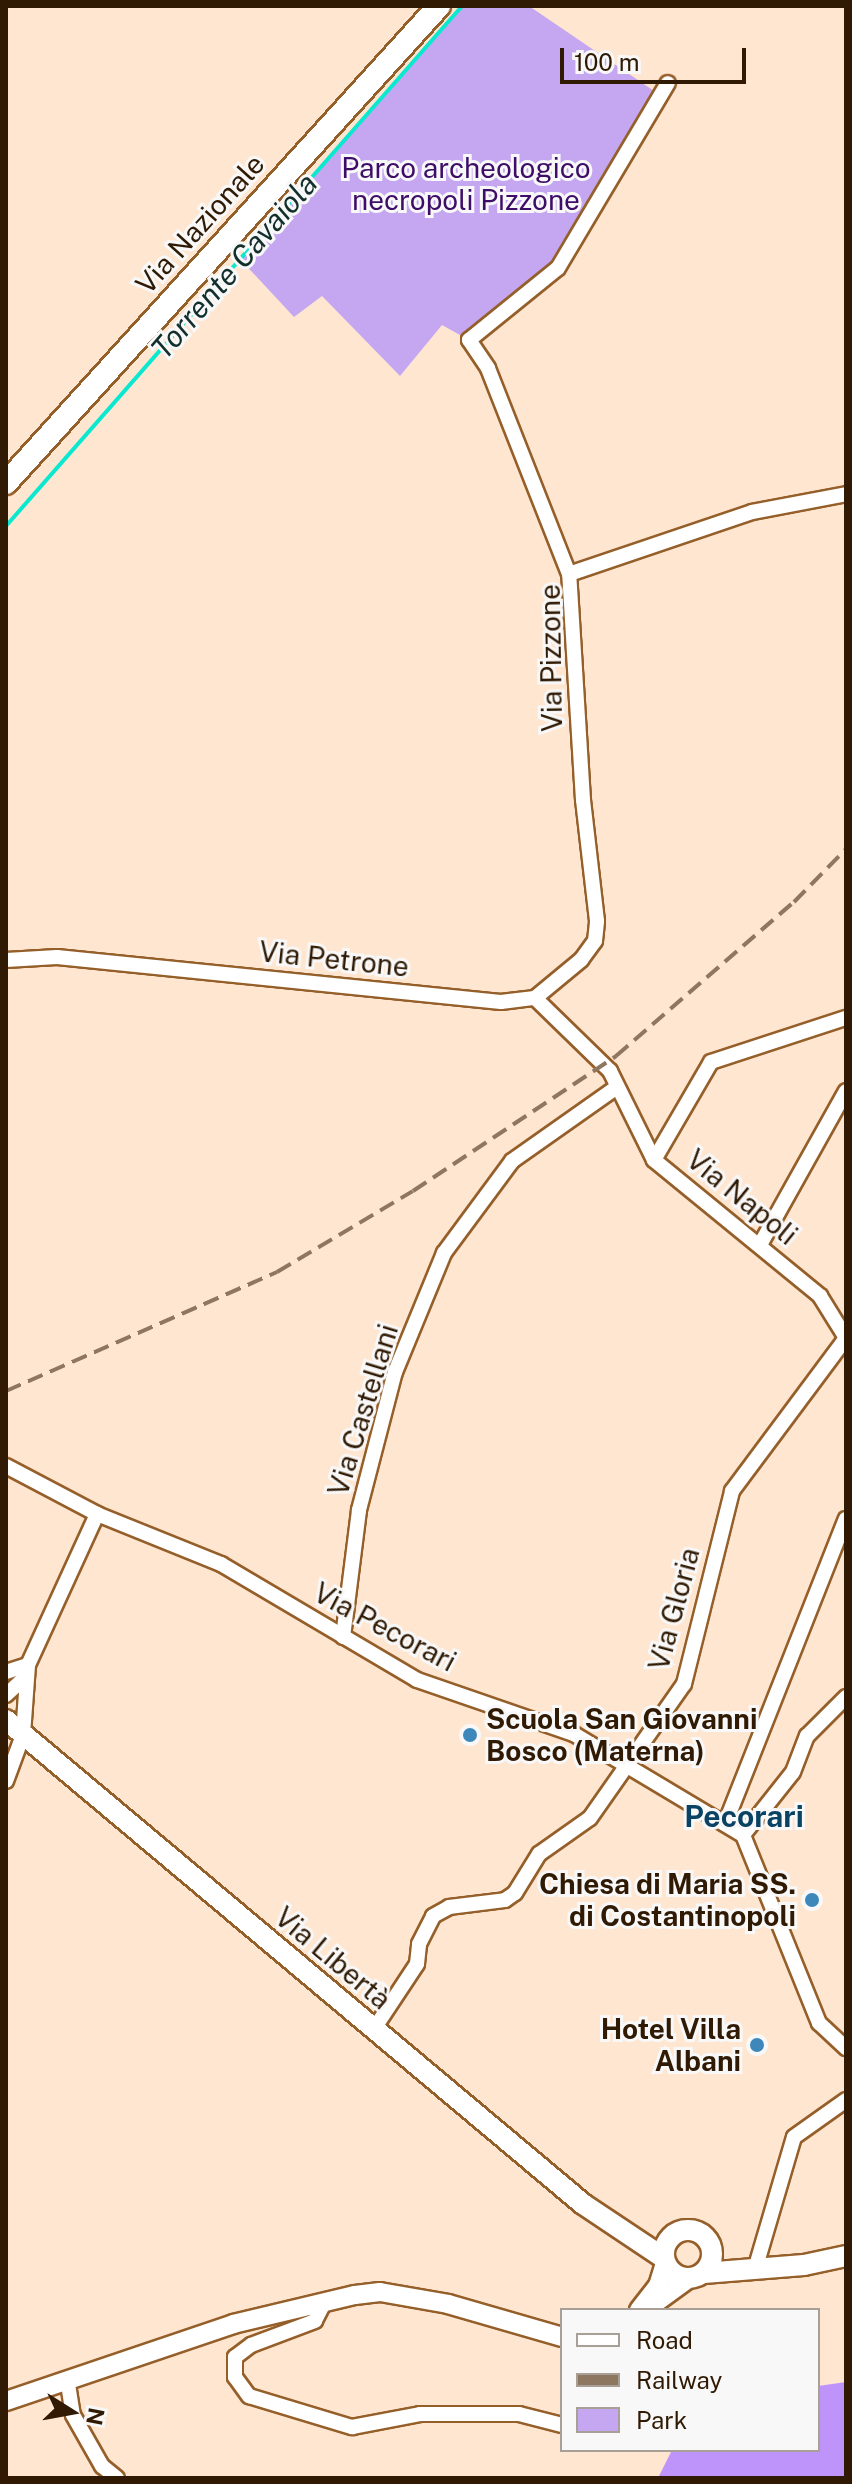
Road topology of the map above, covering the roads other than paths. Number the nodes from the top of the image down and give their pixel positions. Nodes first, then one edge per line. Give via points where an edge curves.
1 (439, 6) edge
2 (668, 83) dead end
3 (6, 483) edge
4 (846, 494) edge
5 (569, 574) junction
6 (6, 960) edge
7 (535, 998) junction
8 (846, 1018) edge
9 (617, 1087) junction
10 (846, 1091) edge
11 (654, 1160) junction
12 (761, 1243) junction
13 (846, 1338) edge
14 (6, 1466) edge
15 (97, 1514) junction
16 (846, 1519) edge
17 (343, 1637) junction
18 (16, 1672) edge
19 (6, 1695) edge
20 (846, 1697) edge
21 (6, 1720) edge
22 (23, 1735) junction
23 (624, 1767) junction
24 (6, 1781) edge
25 (725, 1824) junction
26 (743, 1835) junction
27 (374, 2029) junction
28 (845, 2046) edge
29 (846, 2100) edge
30 (629, 2231) junction
31 (678, 2231) junction
32 (710, 2244) junction
33 (846, 2256) edge
34 (664, 2260) junction
35 (756, 2266) junction
36 (696, 2276) junction
37 (325, 2301) junction
38 (641, 2308) edge
39 (648, 2308) edge
40 (560, 2336) edge
41 (68, 2384) junction
42 (6, 2401) edge
43 (560, 2424) edge
44 (117, 2478) edge

1 - 3 main road, Via Nazionale
2 - 5 street via 558,268 469,340 488,368
4 - 5 street, Via Pizzone via 752,512
5 - 7 street, Via Pizzone via 583,800 597,921 595,941 581,960
6 - 7 street, Via Petrone via 57,957 501,1002
7 - 9 street via 591,1051
8 - 11 street via 711,1062
9 - 11 street, Via Napoli
9 - 17 street, Via Castellani via 512,1161 444,1253 395,1372 359,1510
10 - 12 street
11 - 12 street, Via Napoli
12 - 13 street, Via Napoli via 820,1296
13 - 23 street, Via Gloria via 732,1491 684,1684
14 - 15 street, Via Pecorari
15 - 17 street, Via Pecorari via 221,1564
15 - 18 street
16 - 25 street
17 - 23 street, Via Pecorari via 417,1680 574,1734
18 - 19 street
18 - 22 street
20 - 26 street via 807,1736 793,1772
21 - 22 main road, Via Libertà
22 - 24 street
22 - 27 main road, Via Libertà
23 - 25 street, Via Pecorari
23 - 27 street, Via Gloria via 590,1818 539,1854 515,1893 505,1900 449,1907 433,1916 419,1944 417,1964
25 - 26 street, Via Pecorari
26 - 28 street via 819,2023
27 - 30 main road, Via Libertà via 583,2204
29 - 35 street via 794,2137
30 - 31 main road
30 - 34 main road, Via Libertà
31 - 32 main road via 694,2230
31 - 34 main road via 666,2243
32 - 35 main road
32 - 36 main road via 712,2258
33 - 35 main road via 804,2265
34 - 36 main road via 675,2275
34 - 38 street via 658,2286
35 - 36 main road
36 - 39 street
37 - 40 street via 380,2292 401,2295
37 - 41 street via 198,2335
37 - 43 street via 315,2321 251,2345 235,2357 235,2377 249,2396 352,2427 420,2414 519,2414
41 - 42 street
41 - 44 street via 73,2415 102,2466

